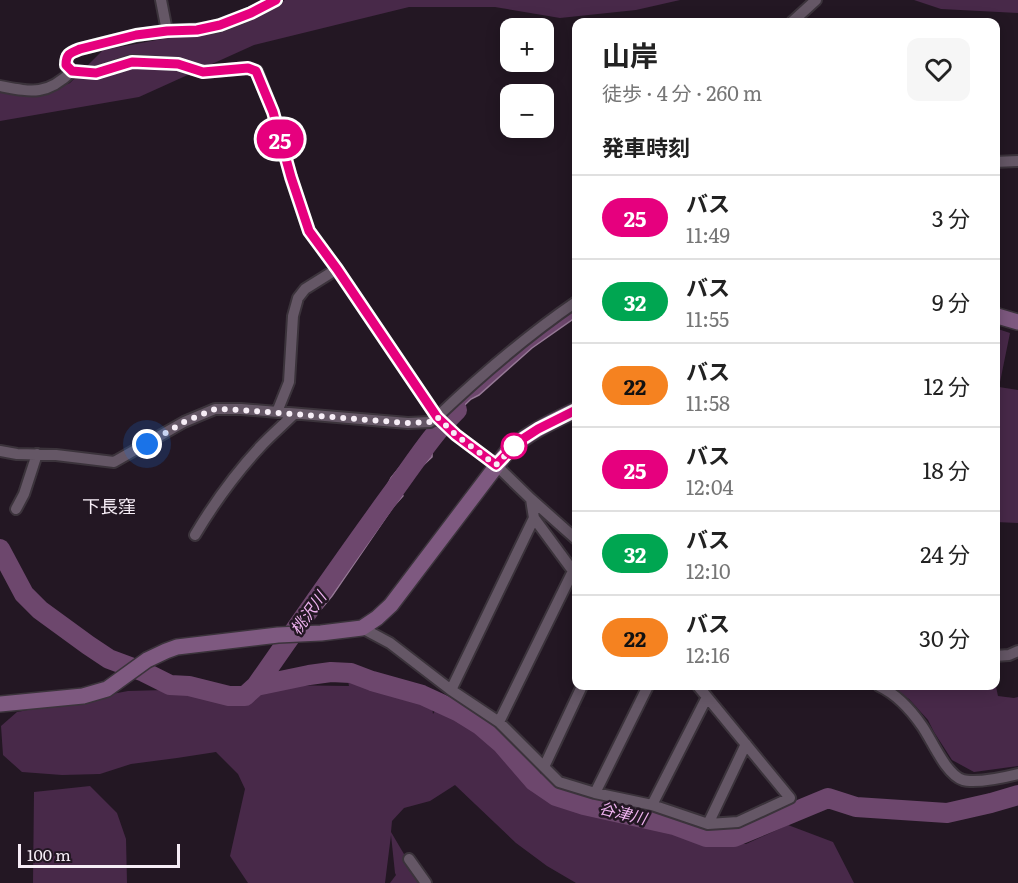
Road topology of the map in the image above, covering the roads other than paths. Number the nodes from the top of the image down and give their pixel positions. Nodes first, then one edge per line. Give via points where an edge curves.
1 (160, 0) edge
2 (276, 0) edge
3 (816, 0) edge
4 (796, 18) edge
5 (167, 31) junction
6 (72, 71) junction
7 (0, 86) edge
8 (1018, 161) edge
9 (1000, 162) edge
10 (337, 269) junction
11 (572, 305) edge
12 (1000, 317) edge
13 (1018, 322) edge
14 (277, 412) junction
15 (572, 412) edge
16 (294, 414) junction
17 (437, 417) junction
18 (0, 451) edge
19 (37, 454) junction
20 (496, 465) junction
21 (531, 499) junction
22 (16, 509) dead end
23 (534, 518) junction
24 (195, 535) dead end
25 (572, 535) edge
26 (572, 569) edge
27 (572, 579) edge
28 (362, 628) junction
29 (1018, 651) edge
30 (1000, 656) edge
31 (451, 690) junction
32 (580, 690) edge
33 (646, 690) edge
34 (702, 690) edge
35 (888, 690) edge
36 (708, 697) junction
37 (0, 704) edge
38 (499, 722) junction
39 (746, 744) junction
40 (544, 767) junction
41 (1018, 774) edge
42 (595, 793) junction
43 (652, 805) junction
44 (708, 824) junction
45 (409, 859) dead end
46 (426, 883) edge

1 - 5 street
2 - 5 street via 220,25
3 - 4 street
5 - 6 street via 71,52 66,65
6 - 7 street via 48,88 30,91
6 - 10 street via 96,73 132,62 178,64 203,72 248,68 256,71 273,112 309,231
8 - 9 street
10 - 14 street via 305,289 298,298 293,316 289,382
10 - 17 street
11 - 17 street via 506,354
12 - 13 street
14 - 16 street
14 - 19 street via 215,409 114,462
15 - 20 street via 518,442
16 - 17 street via 408,423 430,422
16 - 24 street via 233,478
17 - 20 street
18 - 19 street
19 - 22 street
20 - 21 street
20 - 28 street via 391,605
21 - 23 street
21 - 25 street
23 - 26 street
23 - 31 street
27 - 38 street
28 - 31 street via 390,643
28 - 37 street via 177,647 147,660 96,693
29 - 30 street
31 - 38 street
32 - 40 street
33 - 42 street
34 - 36 street
35 - 41 street via 923,726 942,760 963,780 989,781
36 - 39 street
36 - 43 street
38 - 40 street
39 - 44 street
39 - 44 street via 790,798 738,822
40 - 42 street via 559,782
42 - 43 street
43 - 44 street
45 - 46 street

